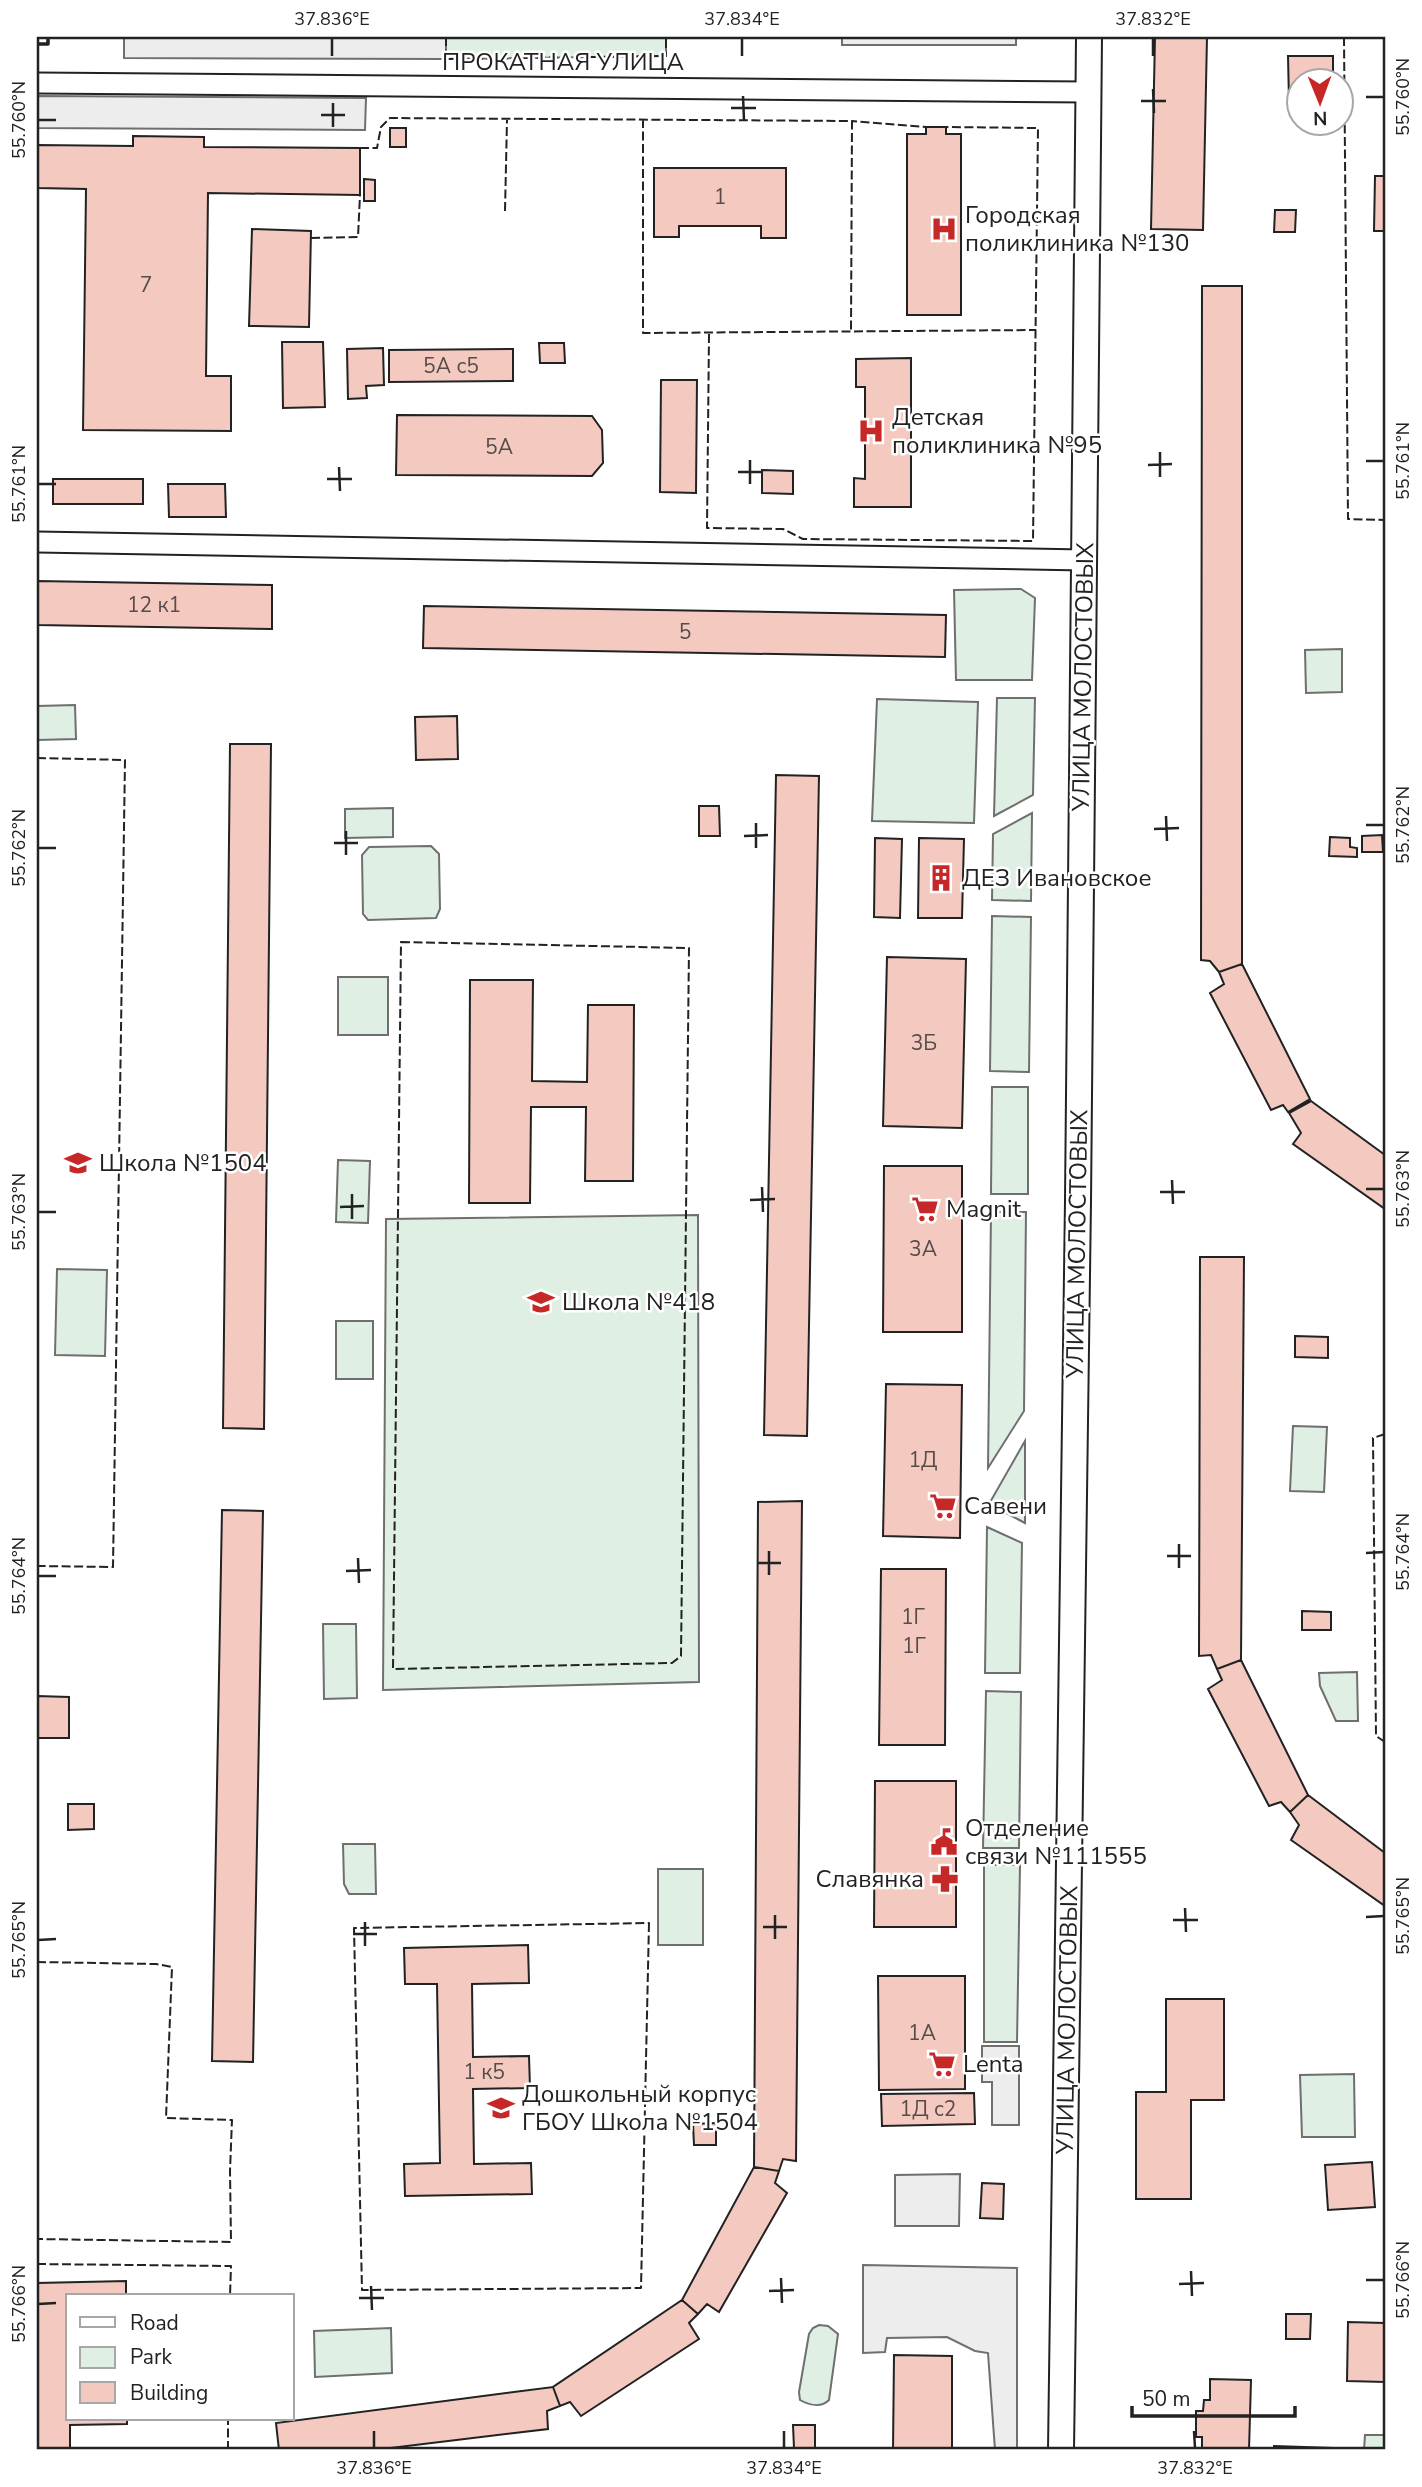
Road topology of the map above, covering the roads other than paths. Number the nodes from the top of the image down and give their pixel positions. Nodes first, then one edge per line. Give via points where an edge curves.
1 (1089, 37) edge
2 (37, 83) edge
3 (1089, 92) junction
4 (37, 542) edge
5 (1084, 560) junction
6 (1061, 2450) edge

1 - 3 street, УЛИЦА МОЛОСТОВЫХ
2 - 3 street, ПРОКАТНАЯ УЛИЦА
3 - 5 street, УЛИЦА МОЛОСТОВЫХ
4 - 5 street
5 - 6 street, УЛИЦА МОЛОСТОВЫХ

